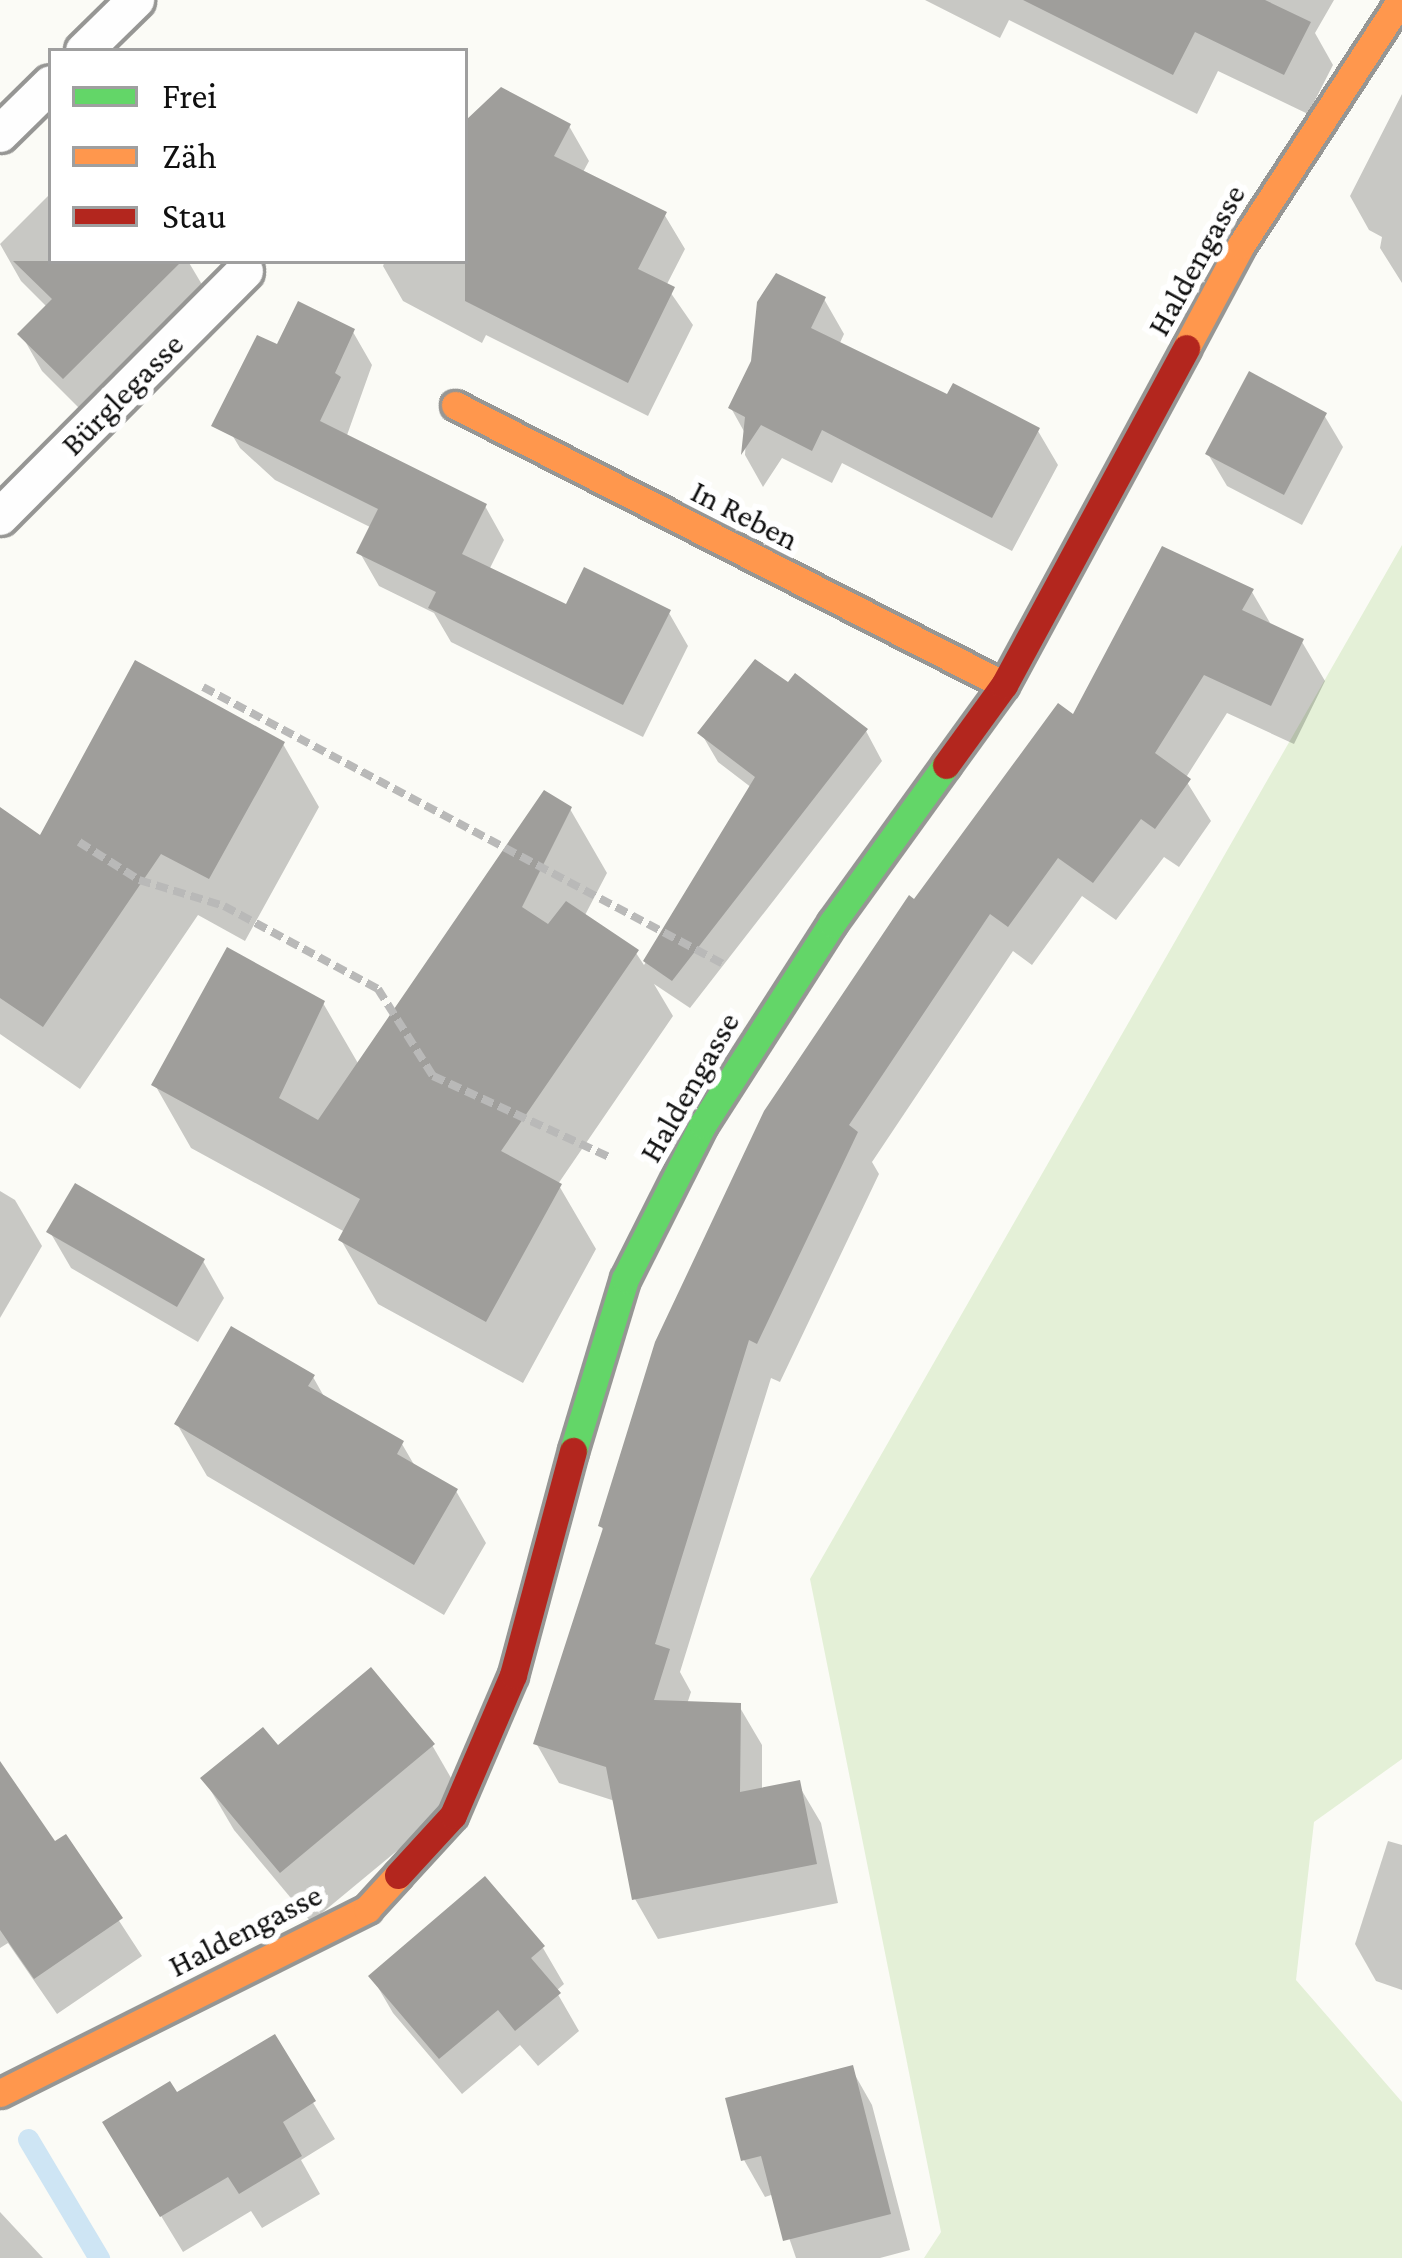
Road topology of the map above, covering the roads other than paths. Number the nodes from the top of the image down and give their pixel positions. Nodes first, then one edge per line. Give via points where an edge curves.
1 (136, 0) edge
2 (1401, 0) edge
3 (87, 48) edge
4 (48, 87) edge
5 (0, 134) edge
6 (245, 271) dead end
7 (455, 405) dead end
8 (0, 517) edge
9 (1004, 685) junction
10 (0, 2092) edge

1 - 3 lane
2 - 9 street, Haldengasse via 1240,245
4 - 5 lane
6 - 8 lane, Bürglegasse
7 - 9 street, In Reben
9 - 10 street, Haldengasse via 785,997 704,1124 625,1279 513,1675 453,1815 367,1909

